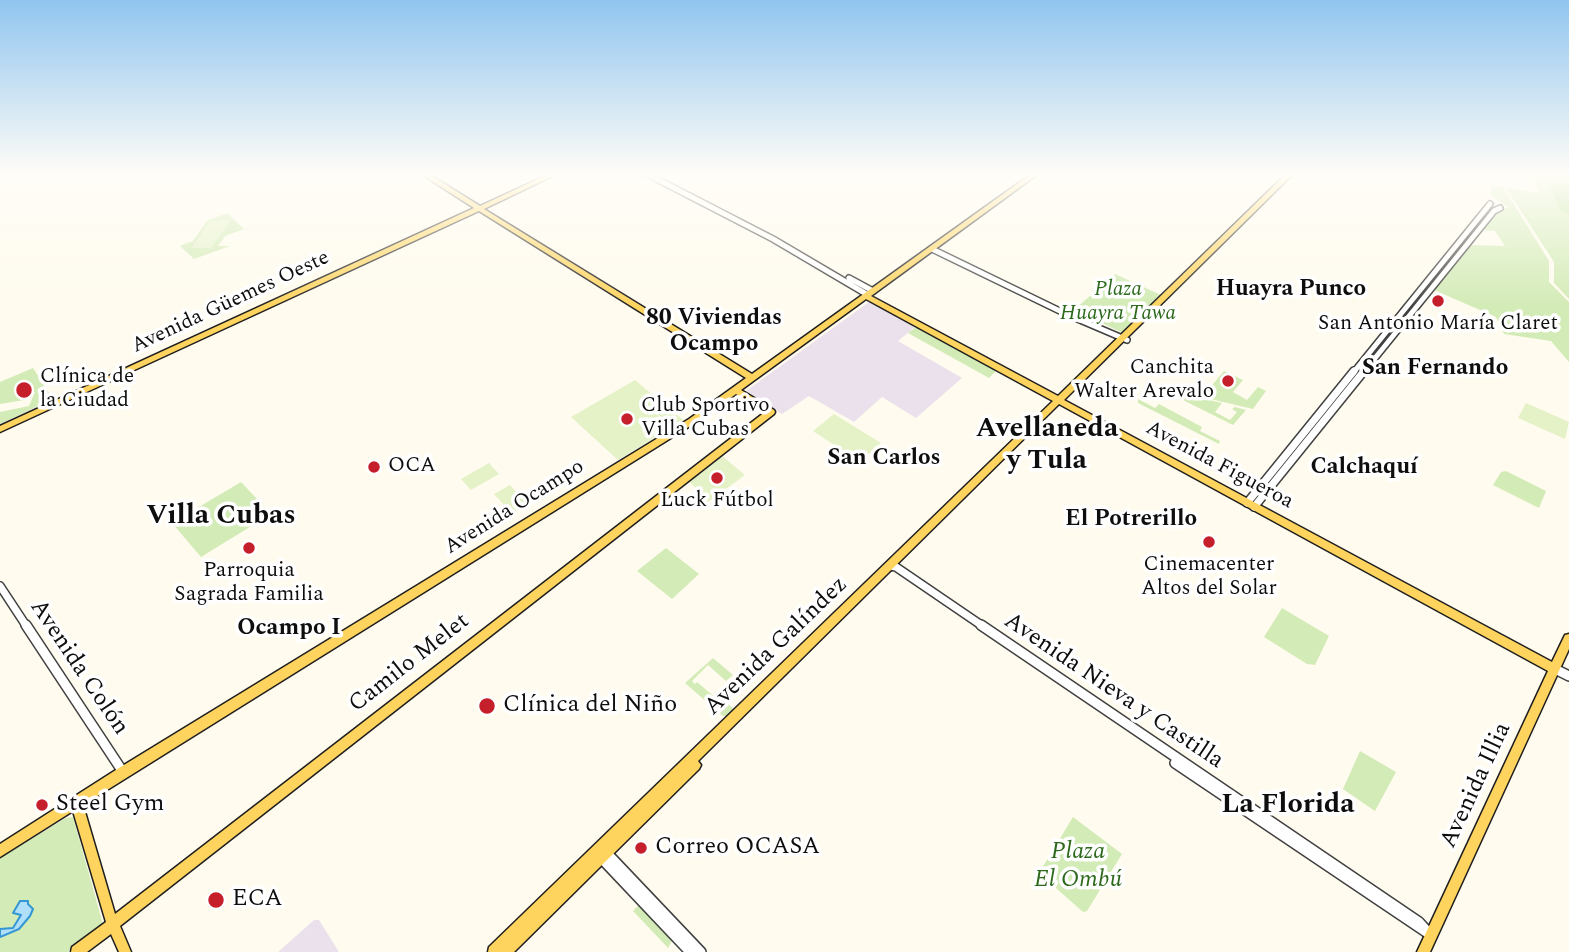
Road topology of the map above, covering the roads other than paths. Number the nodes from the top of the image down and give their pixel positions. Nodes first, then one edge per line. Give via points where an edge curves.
1 (457, 218) edge
2 (500, 218) edge
3 (733, 218) edge
4 (741, 218) edge
5 (974, 218) edge
6 (1246, 218) edge
7 (1479, 218) edge
8 (1487, 218) edge
9 (934, 247) junction
10 (869, 294) junction
11 (1124, 338) junction
12 (752, 378) junction
13 (736, 390) junction
14 (1060, 401) junction
15 (0, 429) edge
16 (1251, 505) junction
17 (893, 567) junction
18 (0, 586) edge
19 (1569, 638) edge
20 (1555, 669) junction
21 (1569, 676) edge
22 (123, 772) junction
23 (76, 804) junction
24 (0, 851) edge
25 (603, 852) junction
26 (113, 925) junction
27 (1431, 934) junction
28 (77, 952) edge
29 (125, 952) edge
30 (494, 952) edge
31 (505, 952) edge
32 (690, 952) edge
33 (701, 952) edge
34 (1423, 952) edge

1 - 15 main road, Avenida Güemes Oeste
2 - 12 main road
3 - 10 street
4 - 10 street
5 - 9 main road, Avenida Ocampo
6 - 11 main road, Avenida Galíndez
7 - 16 street
8 - 16 street
9 - 10 main road, Avenida Ocampo
9 - 11 street
10 - 12 main road, Avenida Ocampo
10 - 14 main road, Avenida Figueroa
11 - 14 main road, Avenida Galíndez
12 - 13 main road, Avenida Ocampo
13 - 22 main road, Avenida Ocampo
13 - 26 main road, Camilo Melet via 771,412
14 - 16 main road, Avenida Figueroa
14 - 17 main road, Avenida Galíndez
16 - 20 main road, Avenida Figueroa
17 - 25 main road, Avenida Galíndez
17 - 27 street, Avenida Nieva y Castilla
18 - 22 street, Avenida Colón
19 - 20 main road, Avenida Illia
20 - 21 street
20 - 27 main road, Avenida Illia
22 - 23 main road, Avenida Ocampo
23 - 24 main road, Avenida Ocampo
23 - 26 main road
25 - 30 main road, Avenida Galíndez
25 - 31 main road, Avenida Galíndez
25 - 32 street
25 - 33 street
26 - 28 main road, Camilo Melet
26 - 29 main road
27 - 34 main road, Avenida Illia

